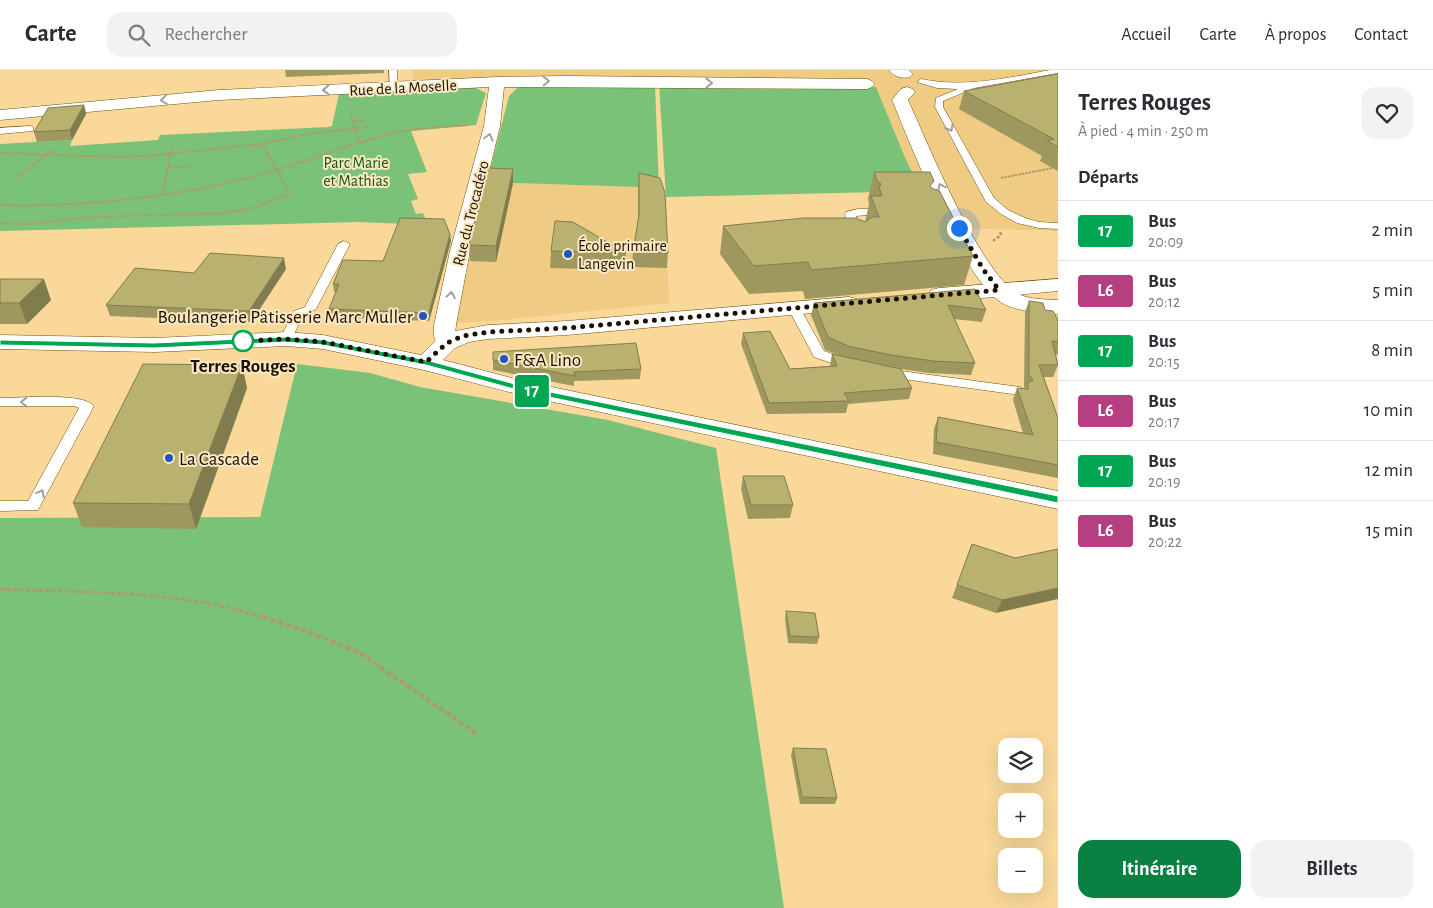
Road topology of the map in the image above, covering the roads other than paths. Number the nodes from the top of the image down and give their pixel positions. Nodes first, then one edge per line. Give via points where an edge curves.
1 (394, 70) edge
2 (1058, 71) edge
3 (910, 81) edge
4 (497, 82) junction
5 (867, 84) dead end
6 (971, 86) junction
7 (394, 87) junction
8 (939, 100) junction
9 (0, 115) edge
10 (30, 129) dead end
11 (0, 131) edge
12 (868, 212) dead end
13 (1058, 226) edge
14 (344, 244) dead end
15 (858, 245) edge
16 (1058, 285) edge
17 (999, 290) junction
18 (923, 296) edge
19 (868, 302) edge
20 (1058, 307) edge
21 (794, 308) junction
22 (286, 339) junction
23 (0, 342) edge
24 (447, 343) junction
25 (426, 362) junction
26 (859, 367) edge
27 (878, 371) edge
28 (1020, 390) edge
29 (0, 402) edge
30 (1058, 500) edge
31 (0, 506) edge

1 - 7 lane
2 - 6 lane
3 - 6 lane
3 - 8 lane via 938,96
17 -> 3 street via 946,214 900,100
4 -> 5 street, Rue de la Moselle
4 - 7 street, Rue de la Moselle
24 -> 4 street, Rue du Trocadéro via 445,325 492,126
6 - 8 lane
7 -> 9 street, Rue de la Moselle via 219,95
8 -> 13 lane via 939,107 970,167 999,210 1018,220
10 - 11 lane
12 - 15 lane via 850,214
14 - 22 lane via 310,309 298,314
16 - 17 street
17 - 18 street
17 - 20 street via 1008,298
19 - 21 street
21 - 24 street via 488,332 463,336
21 - 26 lane via 819,354
22 - 23 street via 154,345
22 - 25 street via 358,348
24 - 25 street
25 - 30 street via 525,389
27 - 28 lane
31 -> 29 lane via 33,506 88,406 75,402

